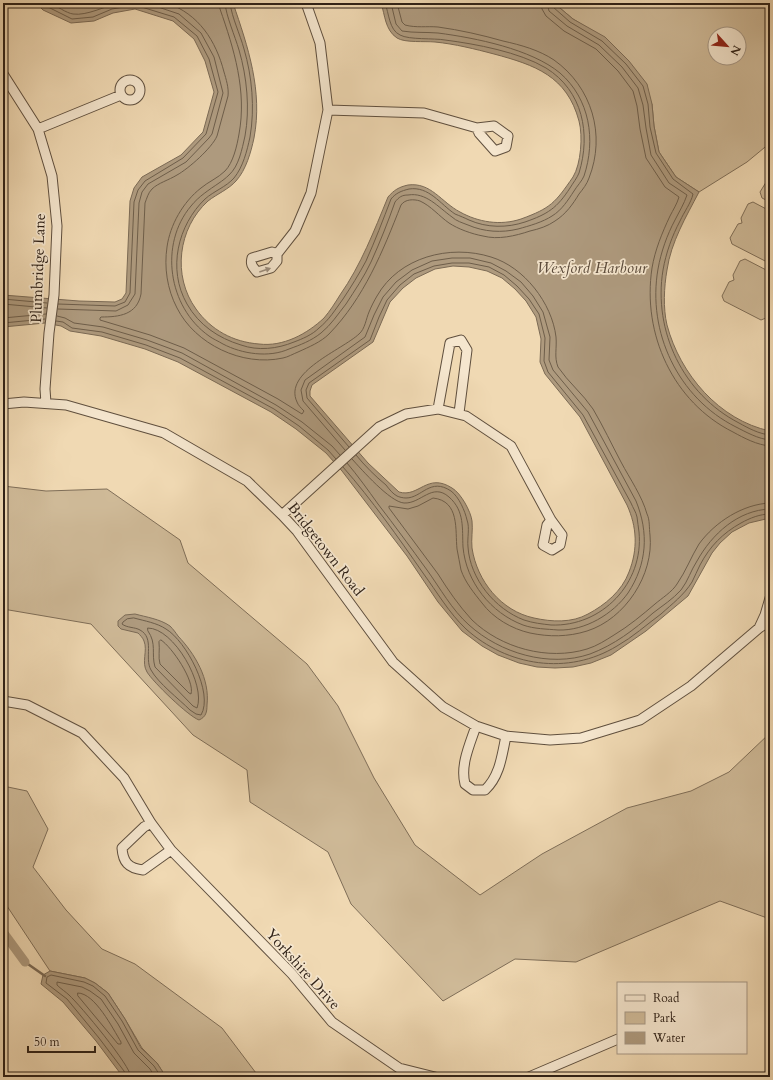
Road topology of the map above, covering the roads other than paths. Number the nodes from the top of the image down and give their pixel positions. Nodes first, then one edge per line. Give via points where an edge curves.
1 (306, 3) edge
2 (3, 74) edge
3 (121, 95) dead end
4 (328, 110) junction
5 (478, 128) dead end
6 (38, 129) junction
7 (277, 254) dead end
8 (46, 403) junction
9 (3, 404) edge
10 (438, 409) junction
11 (459, 414) junction
12 (282, 515) junction
13 (551, 520) dead end
14 (770, 598) edge
15 (770, 621) edge
16 (758, 628) junction
17 (3, 701) edge
18 (476, 726) junction
19 (506, 736) junction
20 (151, 823) junction
21 (171, 850) junction
22 (617, 1039) edge
23 (434, 1077) edge
24 (529, 1077) edge

1 - 4 street via 320,43
2 - 6 street, Plumbridge Lane
3 - 6 street
4 - 5 street via 424,114
4 - 7 street via 311,193 295,231
6 - 8 street, Plumbridge Lane via 52,176 57,226
8 - 9 street, Bridgetown Road
8 - 12 street, Bridgetown Road via 66,405 164,433 247,480
10 - 11 street
10 - 11 street via 450,343 461,340 467,350
10 - 12 street via 406,414 379,427
11 - 13 street via 511,446
12 - 18 street, Bridgetown Road via 326,569 393,662 443,707
14 - 16 street, Bridgetown Road
15 - 16 street, Bridgetown Road
16 - 19 street, Bridgetown Road via 691,686 640,720 581,738 550,740
17 - 20 street, Yorkshire Drive via 27,705 82,733 124,778
18 - 19 street, Bridgetown Road
18 - 19 street via 463,777 465,784 473,790 485,790 495,779
20 - 21 street, Yorkshire Drive
20 - 21 street via 122,848 123,857 129,866 143,870
21 - 23 street, Yorkshire Drive via 292,974 332,1022 399,1068
22 - 24 street

